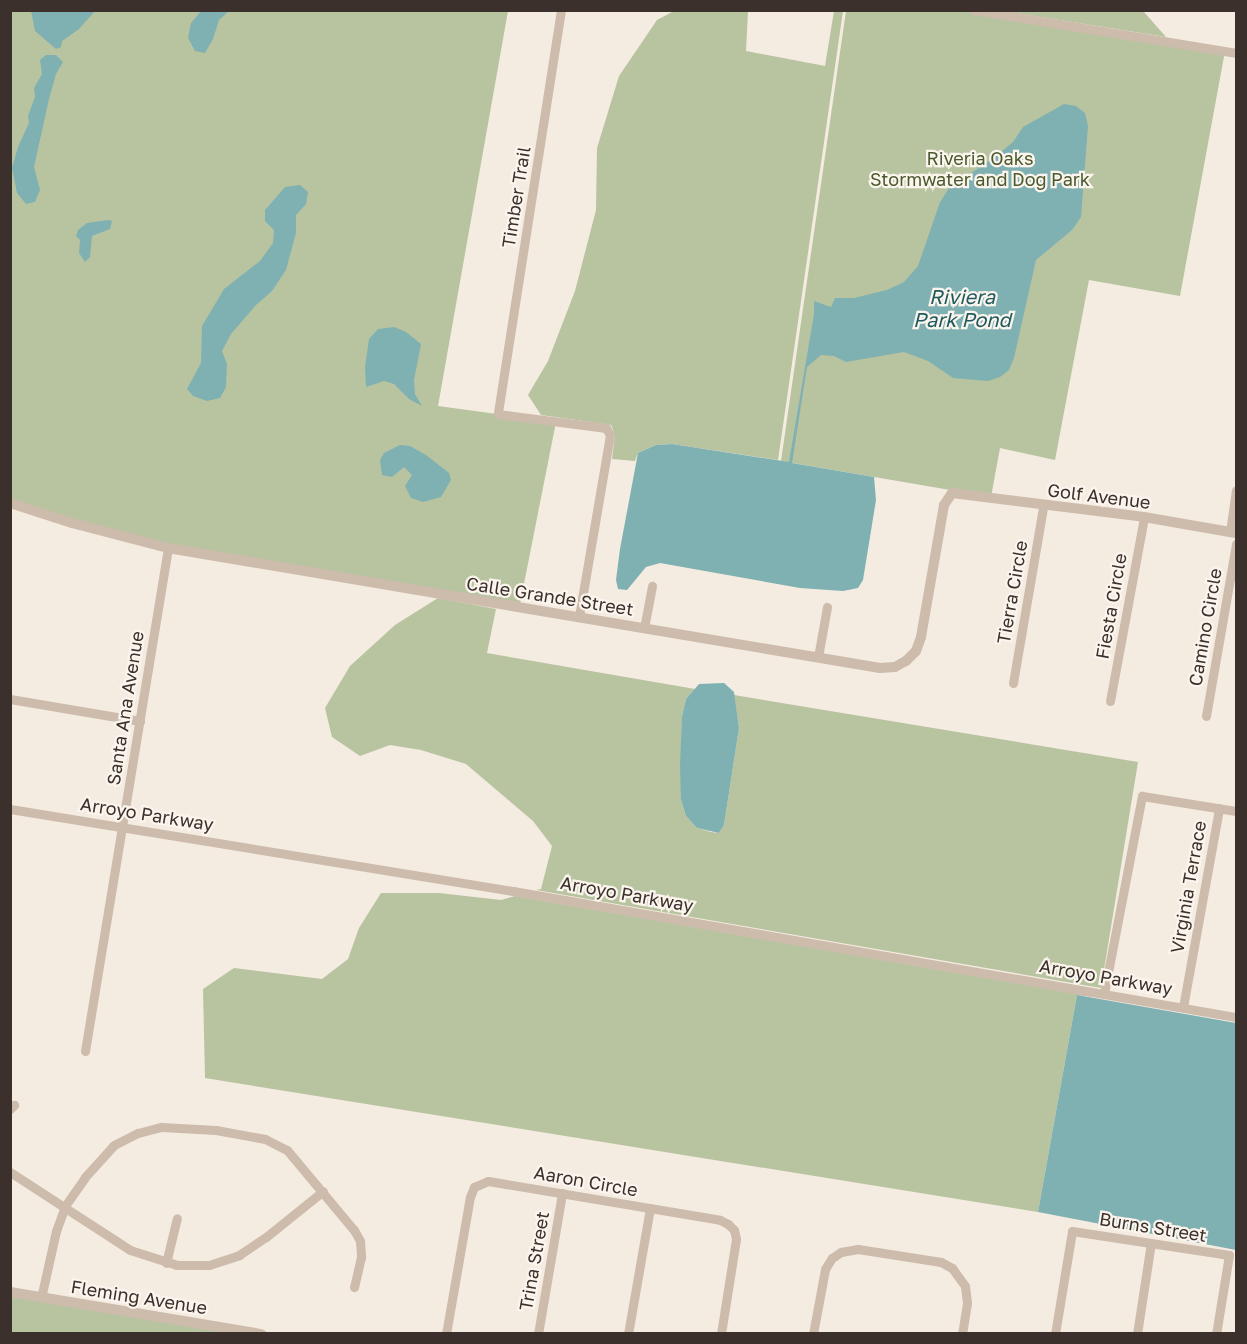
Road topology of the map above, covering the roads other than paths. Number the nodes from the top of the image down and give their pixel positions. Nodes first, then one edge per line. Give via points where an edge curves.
1 (561, 10) edge
2 (974, 10) edge
3 (1236, 53) edge
4 (1236, 490) edge
5 (958, 492) joint
6 (10, 503) edge
7 (1044, 507) junction
8 (1144, 518) junction
9 (1233, 533) edge
10 (1236, 544) edge
11 (168, 548) junction
12 (652, 586) dead end
13 (827, 608) dead end
14 (579, 617) junction
15 (644, 628) junction
16 (818, 657) junction
17 (1013, 683) dead end
18 (10, 699) edge
19 (1110, 701) dead end
20 (1206, 716) dead end
21 (140, 721) junction
22 (1219, 808) junction
23 (10, 809) edge
24 (1236, 811) edge
25 (122, 827) junction
26 (1104, 993) junction
27 (1183, 1007) junction
28 (1236, 1017) edge
29 (85, 1051) dead end
30 (10, 1172) edge
31 (322, 1191) junction
32 (562, 1193) junction
33 (65, 1206) junction
34 (650, 1208) junction
35 (177, 1218) dead end
36 (1151, 1243) junction
37 (166, 1263) junction
38 (354, 1287) dead end
39 (10, 1292) edge
40 (41, 1298) junction
41 (262, 1334) edge
42 (446, 1334) edge
43 (538, 1334) edge
44 (628, 1334) edge
45 (721, 1334) edge
46 (813, 1334) edge
47 (962, 1334) edge
48 (1055, 1334) edge
49 (1137, 1334) edge
50 (1216, 1334) edge

1 - 14 street, Timber Trail via 498,414 606,429 610,435
2 - 3 street
4 - 9 street
5 - 7 street, Golf Avenue
5 - 16 street, Calle Grande Street via 946,498 944,505 916,651 895,667 880,668
6 - 11 street, Calle Grande Street via 72,524
7 - 8 street, Golf Avenue
7 - 17 street, Tierra Circle
8 - 9 street, Golf Avenue
8 - 19 street, Fiesta Circle
10 - 20 street, Camino Circle
11 - 14 street, Calle Grande Street
11 - 21 street, Santa Ana Avenue
12 - 15 street
13 - 16 street
14 - 15 street, Calle Grande Street
15 - 16 street, Calle Grande Street
18 - 21 street
21 - 25 street, Santa Ana Avenue
22 - 24 street
22 - 26 street via 1142,796
22 - 27 street, Virginia Terrace
23 - 25 street, Arroyo Parkway
25 - 26 street, Arroyo Parkway
25 - 29 street, Santa Ana Avenue
26 - 27 street, Arroyo Parkway
27 - 28 street, Arroyo Parkway
30 - 33 street
31 - 33 street via 287,1150 265,1139 216,1130 161,1127 114,1145
31 - 37 street via 239,1255 209,1265
31 - 38 street via 360,1241 361,1257
32 - 34 street, Aaron Circle
32 - 42 street, Aaron Circle via 488,1181 474,1187
32 - 43 street, Trina Street
33 - 37 street via 130,1250
33 - 40 street
34 - 44 street
34 - 45 street, Aaron Circle via 720,1220 734,1230 736,1239
35 - 37 street
36 - 48 street, Burns Street via 1072,1231
36 - 49 street
36 - 50 street, Burns Street via 1229,1255
39 - 40 street, Fleming Avenue
40 - 41 street, Fleming Avenue
46 - 47 street via 825,1269 840,1252 858,1249 941,1262 952,1268 965,1286 967,1303

